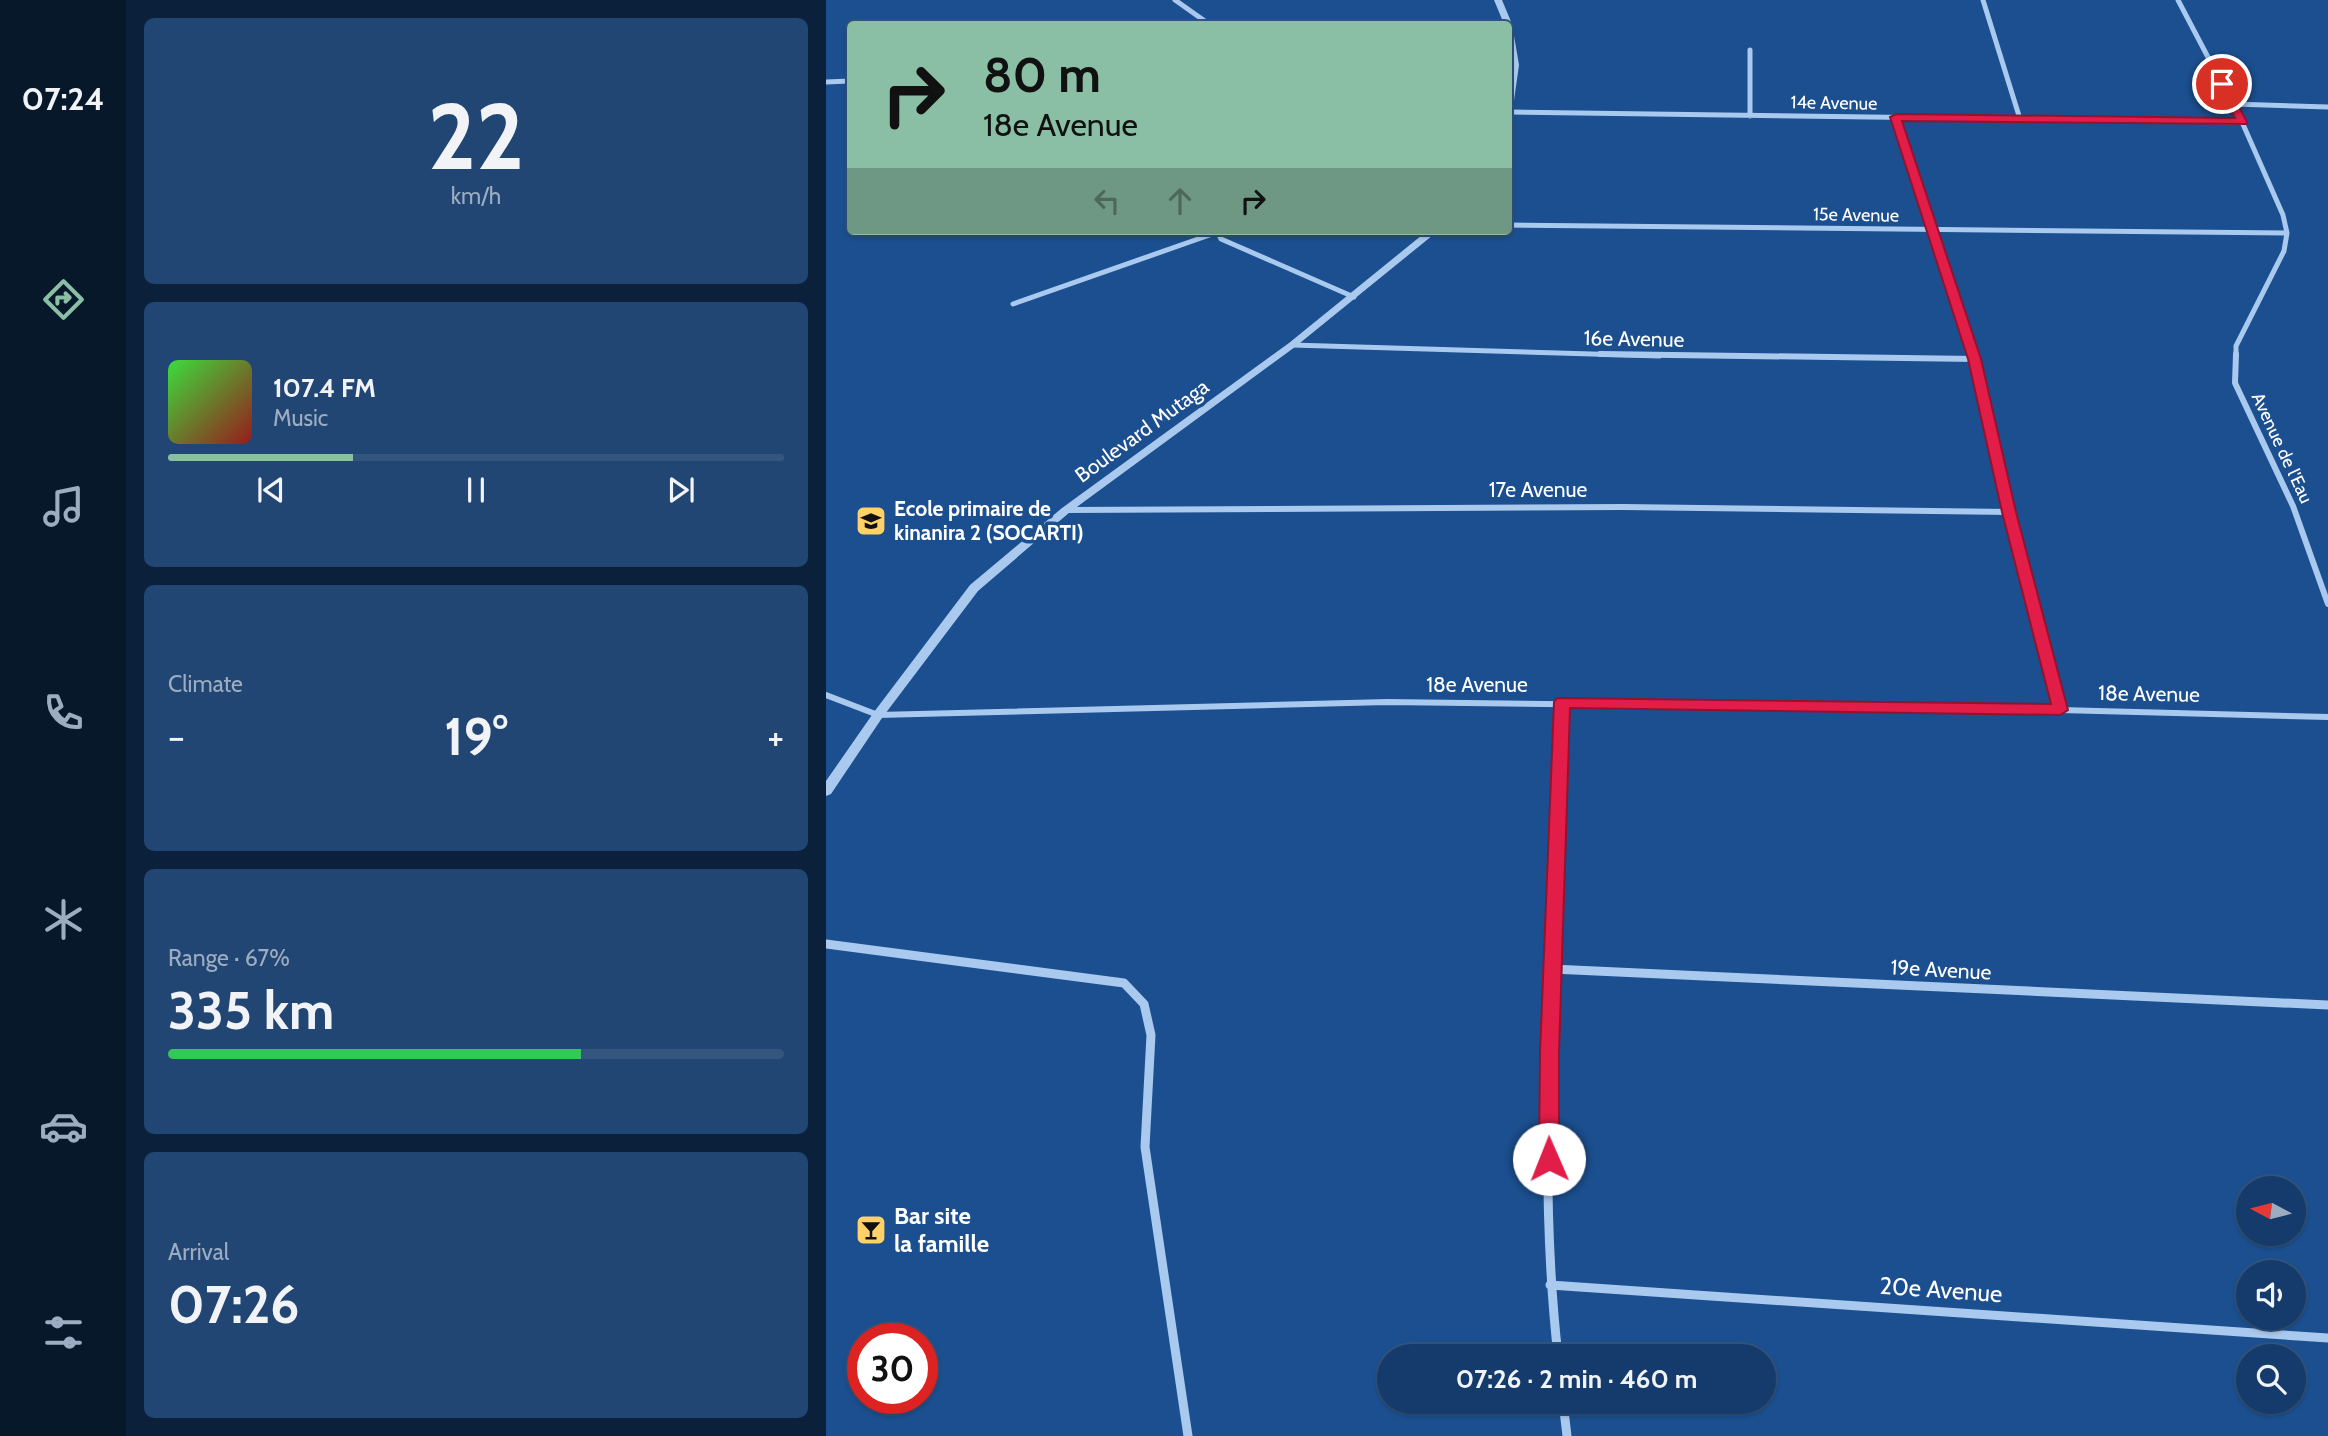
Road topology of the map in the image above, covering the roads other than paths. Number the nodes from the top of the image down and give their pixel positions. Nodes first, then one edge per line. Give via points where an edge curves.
1 (1175, 0) edge
2 (1498, 0) edge
3 (1983, 0) edge
4 (2178, 0) edge
5 (1205, 21) edge
6 (1506, 21) edge
7 (1512, 48) edge
8 (1750, 50) dead end
9 (847, 81) edge
10 (826, 82) edge
11 (1512, 90) edge
12 (2233, 104) junction
13 (2328, 107) edge
14 (1512, 114) edge
15 (1750, 116) junction
16 (1896, 117) junction
17 (2020, 119) junction
18 (2242, 122) junction
19 (1512, 225) edge
20 (1934, 230) junction
21 (2287, 233) junction
22 (1209, 235) edge
23 (1219, 235) edge
24 (1428, 235) edge
25 (1354, 297) junction
26 (1013, 304) dead end
27 (1292, 345) junction
28 (1975, 359) junction
29 (1066, 510) junction
30 (2009, 512) junction
31 (2328, 604) edge
32 (826, 695) edge
33 (1562, 702) junction
34 (2060, 710) junction
35 (878, 715) junction
36 (2328, 716) edge
37 (826, 791) edge
38 (826, 944) edge
39 (1552, 969) junction
40 (2328, 1005) edge
41 (1550, 1285) junction
42 (2328, 1338) edge
43 (1557, 1344) edge
44 (1564, 1414) edge
45 (1188, 1436) edge
46 (1567, 1436) edge

1 - 5 street
2 - 6 street
3 - 17 street
4 - 12 street
7 - 11 street
8 - 15 street
9 - 10 street
12 - 13 street
12 - 18 street
14 - 15 street, 14e Avenue
15 - 16 street, 14e Avenue
16 - 17 street, 14e Avenue
16 - 20 street
17 - 18 street, 14e Avenue
18 - 21 street
19 - 20 street, 15e Avenue
20 - 21 street, 15e Avenue
20 - 28 street
21 - 31 street, Avenue de l'Eau via 2284,251 2236,346 2235,383 2292,506
22 - 26 street
23 - 25 street
24 - 25 street, Boulevard Mutaga
25 - 27 street, Boulevard Mutaga
27 - 28 street, 16e Avenue
27 - 29 street, Boulevard Mutaga
28 - 30 street
29 - 30 street, 17e Avenue via 1623,507
29 - 35 street, Boulevard Mutaga via 974,588
30 - 34 street
32 - 35 street
33 - 34 street, 18e Avenue
33 - 35 street, 18e Avenue
33 - 39 street
34 - 36 street, 18e Avenue
35 - 37 street, Boulevard Mutaga
38 - 45 street via 1124,983 1144,1004 1151,1035 1145,1147
39 - 40 street, 19e Avenue
39 - 41 street
41 - 42 street, 20e Avenue
41 - 43 street
44 - 46 street

